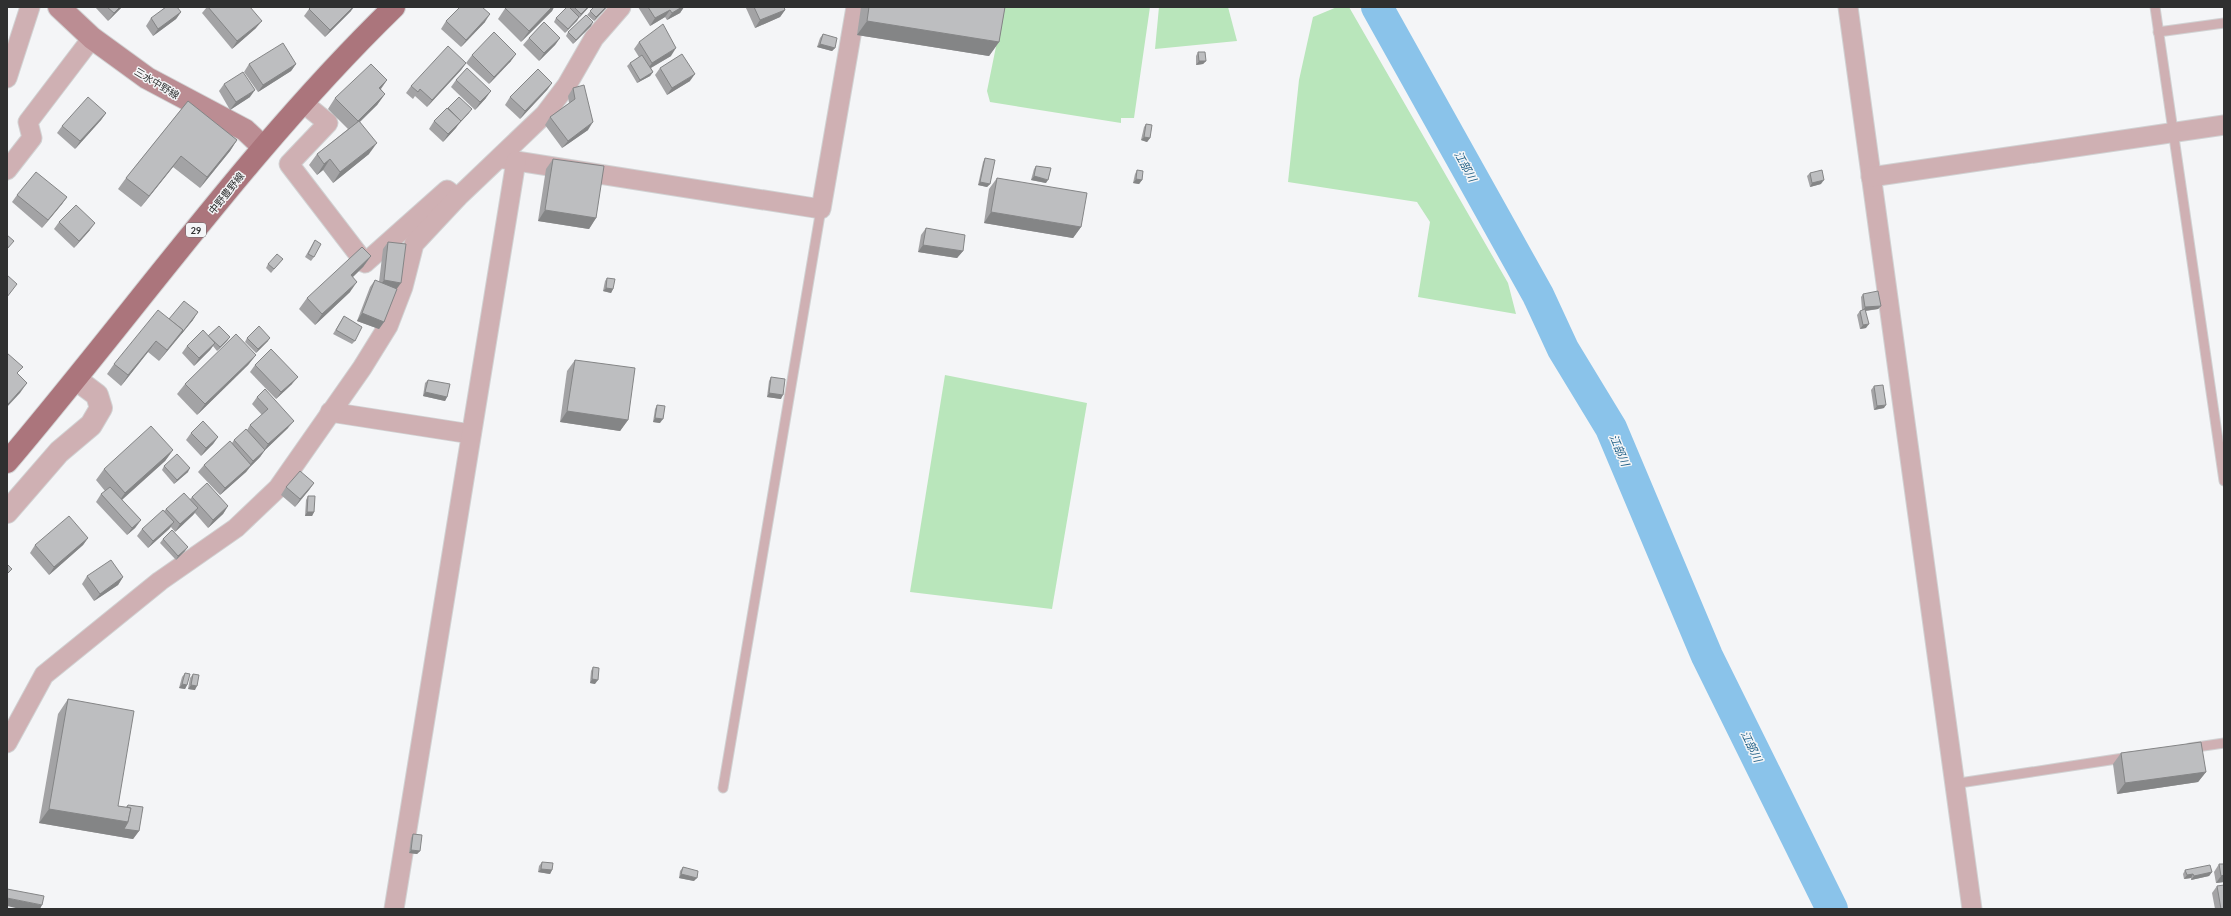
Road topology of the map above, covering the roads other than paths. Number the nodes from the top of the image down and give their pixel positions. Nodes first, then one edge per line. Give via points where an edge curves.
1 (30, 7) edge
2 (60, 7) edge
3 (394, 7) edge
4 (621, 7) edge
5 (856, 7) edge
6 (1848, 7) edge
7 (2155, 7) edge
8 (2224, 22) edge
9 (2158, 32) junction
10 (92, 38) junction
11 (7, 78) edge
12 (302, 102) junction
13 (2224, 125) edge
14 (2173, 133) junction
15 (263, 147) junction
16 (508, 159) junction
17 (7, 170) edge
18 (1871, 177) junction
19 (457, 198) junction
20 (821, 208) junction
21 (77, 380) junction
22 (330, 412) junction
23 (471, 434) junction
24 (7, 462) edge
25 (2224, 481) edge
26 (7, 512) edge
27 (7, 743) edge
28 (2224, 743) edge
29 (2178, 750) edge
30 (2139, 756) edge
31 (1953, 784) junction
32 (723, 788) dead end
33 (394, 909) edge
34 (1972, 909) edge

1 - 11 street
2 - 10 main road, 三水中野線
3 - 12 main road, 中野豊野線 / 29
4 - 16 street via 594,38 567,85
5 - 20 street
6 - 18 street
7 - 9 lane
8 - 9 lane
9 - 14 lane
10 - 15 main road, 三水中野線 via 147,78 245,130
10 - 17 street via 28,122 32,138
12 - 15 main road, 中野豊野線 / 29
12 - 19 street via 328,122 289,164 365,263 446,190
13 - 14 street
14 - 18 street
14 - 25 lane
15 - 21 main road, 中野豊野線 / 29
16 - 19 street
16 - 20 street
16 - 23 street
18 - 31 street
19 - 22 street via 414,244 403,287 388,326
20 - 32 lane
21 - 24 main road, 中野豊野線 / 29
21 - 26 street via 97,395 101,408 91,425 59,452
22 - 23 street
22 - 27 street via 278,488 236,528 160,581 44,675
23 - 33 street
28 - 29 lane
30 - 31 lane
31 - 34 street

